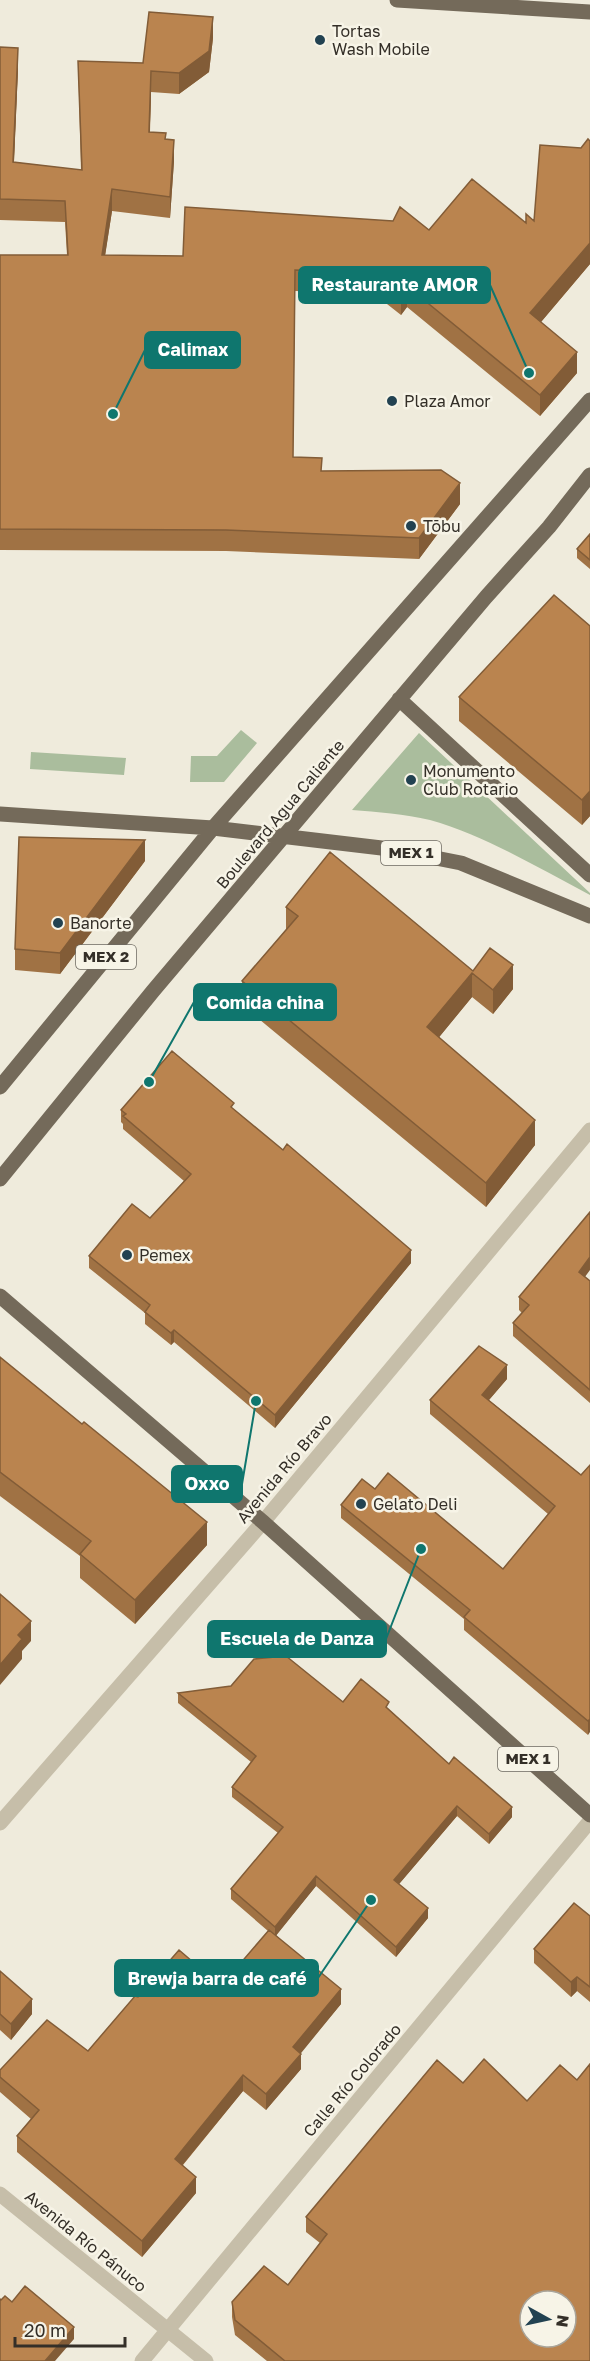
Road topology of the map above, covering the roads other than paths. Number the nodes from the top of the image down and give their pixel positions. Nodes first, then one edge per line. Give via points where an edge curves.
1 (397, 0) edge
2 (590, 12) edge
3 (590, 400) edge
4 (590, 475) edge
5 (399, 699) junction
6 (0, 814) edge
7 (213, 828) junction
8 (287, 835) junction
9 (590, 875) edge
10 (590, 916) edge
11 (0, 1087) edge
12 (590, 1130) edge
13 (0, 1179) edge
14 (0, 1296) edge
15 (263, 1522) junction
16 (590, 1815) edge
17 (590, 1821) edge
18 (0, 1823) edge
19 (0, 2194) edge
20 (167, 2330) junction
21 (142, 2361) edge
22 (206, 2361) edge

1 - 2 main road
3 - 7 main road
4 - 5 main road, Boulevard Agua Caliente
5 - 8 main road, Boulevard Agua Caliente
5 - 9 main road
6 - 7 main road, MEX 1
7 - 8 main road, MEX 1
7 - 11 main road, MEX 2
8 - 10 main road, MEX 1 via 461,863
8 - 13 main road, Boulevard Agua Caliente
12 - 15 street, Avenida Río Bravo
14 - 15 main road, MEX 1
15 - 16 main road, MEX 1
15 - 18 street, Avenida Río Bravo
17 - 20 street, Calle Río Colorado
19 - 20 street, Avenida Río Pánuco
20 - 21 street, Calle Río Colorado
20 - 22 street, Avenida Río Pánuco

